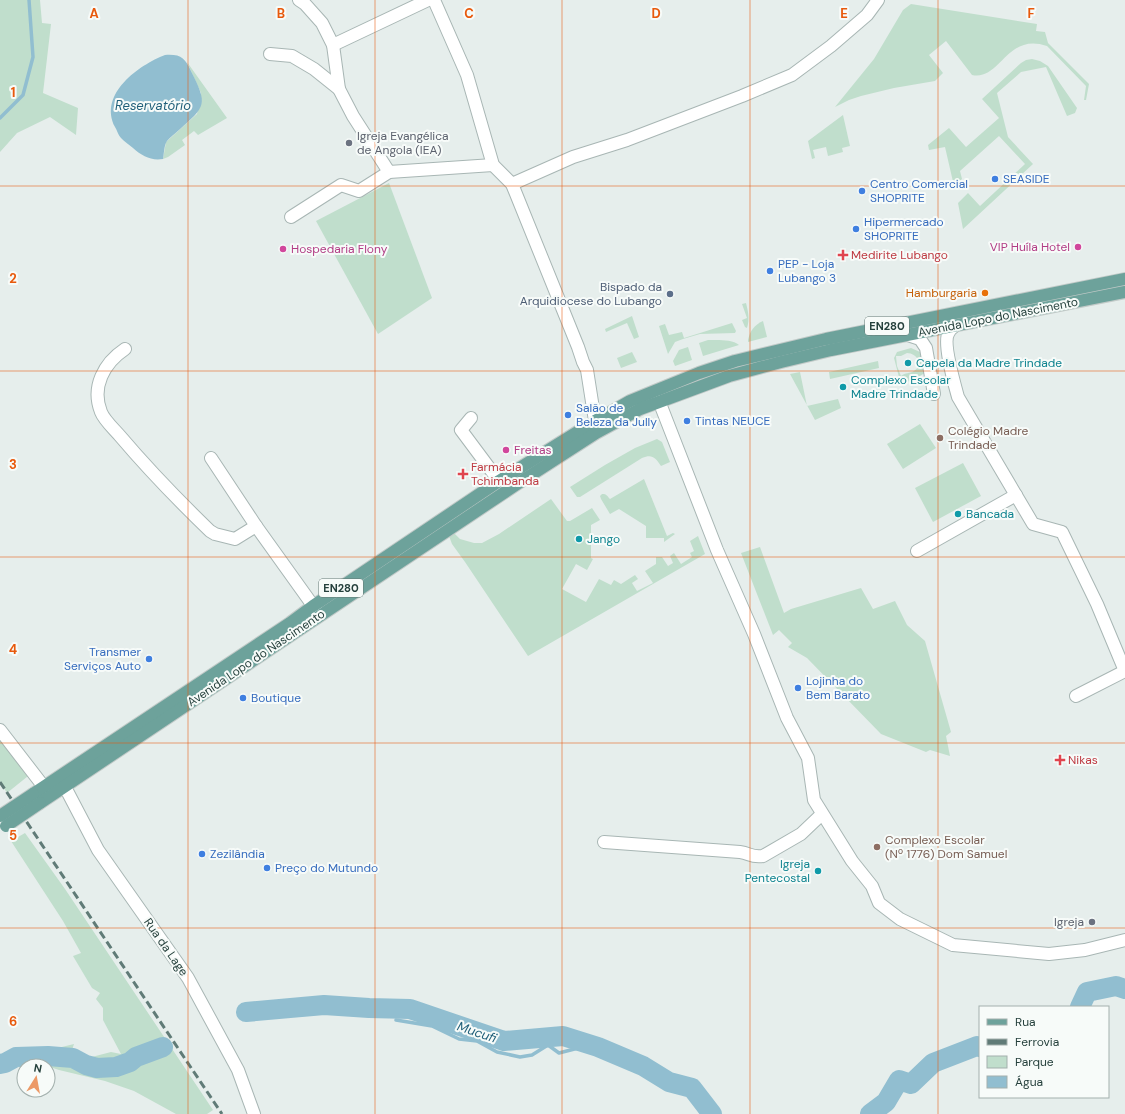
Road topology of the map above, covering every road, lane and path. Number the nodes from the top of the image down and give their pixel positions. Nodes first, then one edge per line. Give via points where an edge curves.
1 (299, 0) edge
2 (428, 0) edge
3 (434, 0) edge
4 (878, 0) edge
5 (333, 45) junction
6 (270, 54) dead end
7 (338, 89) junction
8 (493, 165) junction
9 (389, 172) junction
10 (512, 184) junction
11 (291, 217) dead end
12 (1125, 279) edge
13 (1125, 292) edge
14 (956, 325) junction
15 (908, 334) junction
16 (125, 349) dead end
17 (951, 374) junction
18 (931, 378) junction
19 (934, 394) dead end
20 (659, 401) junction
21 (471, 418) dead end
22 (595, 421) junction
23 (211, 458) dead end
24 (499, 480) junction
25 (1016, 495) junction
26 (256, 526) junction
27 (917, 551) dead end
28 (316, 611) junction
29 (1125, 671) edge
30 (1076, 696) dead end
31 (0, 730) edge
32 (44, 787) junction
33 (65, 787) junction
34 (36, 799) junction
35 (822, 814) junction
36 (2, 824) edge
37 (604, 842) dead end
38 (1125, 940) edge
39 (254, 1114) edge

1 - 5 street via 322,23
2 - 5 street
3 - 8 street via 467,75
4 - 10 street via 867,15 792,75 627,140 573,157
5 - 7 street
6 - 7 street via 292,56 314,69
7 - 9 street
8 - 9 street
8 - 10 street
9 - 11 street via 359,191 341,185
10 - 22 street via 587,370
12 - 22 main road, Avenida Lopo do Nascimento / EN280 via 826,339 735,361 630,401
13 - 14 main road, Avenida Lopo do Nascimento / EN280
14 - 15 main road, Avenida Lopo do Nascimento / EN280
14 - 17 street via 948,332 946,338
15 - 18 street via 920,339 926,348
15 - 20 main road, Avenida Lopo do Nascimento / EN280 via 781,362 721,379
16 - 26 street via 107,365 99,382 97,400 101,413 136,455 210,531 235,539
17 - 18 street
17 - 25 street via 958,397
18 - 19 street
20 - 28 main road, Avenida Lopo do Nascimento / EN280 via 596,433
20 - 35 street via 717,550 787,718 808,758 814,800
21 - 24 street via 461,430
22 - 24 main road, Avenida Lopo do Nascimento / EN280
23 - 26 street
24 - 28 main road, Avenida Lopo do Nascimento / EN280
25 - 27 street
25 - 29 street via 1033,524 1062,532 1097,604
26 - 28 street
28 - 32 main road, Avenida Lopo do Nascimento / EN280 via 284,627
28 - 33 main road, Avenida Lopo do Nascimento / EN280
29 - 30 street
31 - 32 street
32 - 34 main road, Avenida Lopo do Nascimento / EN280
33 - 34 main road, Avenida Lopo do Nascimento / EN280
33 - 39 street, Rua da Lage via 98,850 188,978 238,1070
34 - 36 main road, Avenida Lopo do Nascimento / EN280, bridge
35 - 37 street via 801,834 757,857 746,852
35 - 38 street via 852,861 872,886 879,903 900,919 953,945 1049,954 1085,950

